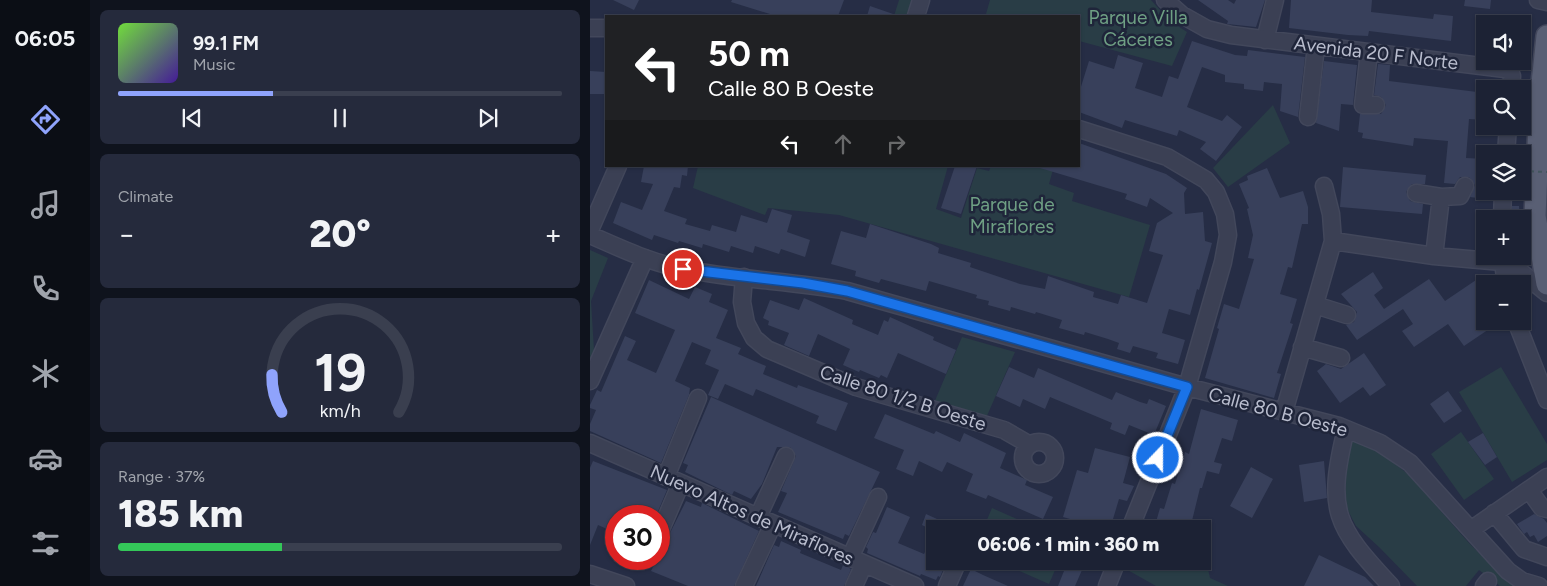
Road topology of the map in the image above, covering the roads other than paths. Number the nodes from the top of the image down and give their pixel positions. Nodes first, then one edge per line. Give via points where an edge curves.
1 (922, 0) edge
2 (1165, 0) edge
3 (1275, 0) edge
4 (1538, 0) edge
5 (1547, 2) edge
6 (916, 15) edge
7 (590, 28) edge
8 (605, 28) edge
9 (1547, 36) edge
10 (1265, 40) junction
11 (1316, 46) junction
12 (1368, 52) junction
13 (1512, 80) edge
14 (1376, 105) dead end
15 (1308, 117) dead end
16 (1080, 129) edge
17 (618, 167) edge
18 (1324, 186) dead end
19 (1465, 186) dead end
20 (1416, 193) dead end
21 (1441, 197) junction
22 (1535, 216) junction
23 (1531, 225) edge
24 (590, 230) edge
25 (590, 235) edge
26 (1333, 241) junction
27 (1434, 256) junction
28 (1476, 257) edge
29 (645, 258) junction
30 (1513, 265) edge
31 (744, 276) junction
32 (1547, 284) edge
33 (1547, 293) edge
34 (1315, 305) junction
35 (1347, 315) dead end
36 (1520, 330) edge
37 (1302, 347) junction
38 (1341, 358) dead end
39 (590, 381) edge
40 (1187, 387) junction
41 (698, 398) dead end
42 (1547, 400) edge
43 (1284, 412) junction
44 (1346, 429) junction
45 (590, 444) edge
46 (1030, 445) dead end
47 (786, 456) dead end
48 (1547, 477) edge
49 (674, 480) junction
50 (1529, 490) junction
51 (878, 497) dead end
52 (667, 505) edge
53 (1546, 512) edge
54 (1494, 513) junction
55 (1134, 520) edge
56 (765, 521) junction
57 (1472, 529) junction
58 (1547, 558) edge
59 (857, 561) junction
60 (954, 570) edge
61 (1113, 570) edge
62 (590, 574) edge
63 (626, 586) edge
64 (744, 586) edge
65 (854, 586) edge
66 (915, 586) edge
67 (947, 586) edge
68 (1107, 586) edge
69 (1391, 586) edge
70 (1538, 586) edge

1 - 6 street
2 - 10 street via 1182,15 1207,29
3 - 10 street, Avenida 20 F Norte
4 - 5 street
7 - 8 street
9 - 22 main road via 1540,102
10 - 11 street, Avenida 20 F Norte
11 - 12 street, Avenida 20 F Norte
11 - 15 street
12 - 13 street, Avenida 20 F Norte via 1505,69 1510,71
12 - 14 street via 1363,105
16 - 40 street via 1183,165 1211,186 1226,214 1228,235 1223,262
17 - 24 street
18 - 26 street
19 - 21 street via 1460,196
20 - 21 street
21 - 27 street
22 - 23 street
22 - 32 main road
25 - 29 street, Calle 80 B Oeste
26 - 27 street
26 - 34 street
27 - 28 street
29 - 31 street, Calle 80 B Oeste via 683,269
29 - 39 street
30 - 33 street
31 - 40 street, Calle 80 B Oeste via 847,291
31 - 46 street, Calle 80 1/2 B Oeste via 742,302 746,324 754,338 767,349 856,386 1004,430
34 - 35 street
34 - 37 street
36 - 42 street
37 - 38 street
37 - 43 street
40 - 43 street, Calle 80 B Oeste
40 - 55 street
41 - 49 street
43 - 44 street, Calle 80 B Oeste
44 - 57 street, Calle 80 B Oeste via 1380,443 1410,463
44 - 69 street via 1336,468 1336,500 1342,526 1359,552
45 - 49 street, Nuevo Altos de Miraflores
47 - 56 street
48 - 50 street
49 - 52 street
49 - 56 street, Nuevo Altos de Miraflores
50 - 53 street
50 - 54 street
51 - 59 street
54 - 57 street
54 - 58 street via 1524,549
56 - 59 street, Nuevo Altos de Miraflores
56 - 64 street
57 - 70 street, Calle 80 B Oeste via 1508,571 1522,581
59 - 65 street
59 - 66 street, Nuevo Altos de Miraflores
60 - 67 street
61 - 68 street
62 - 63 street

